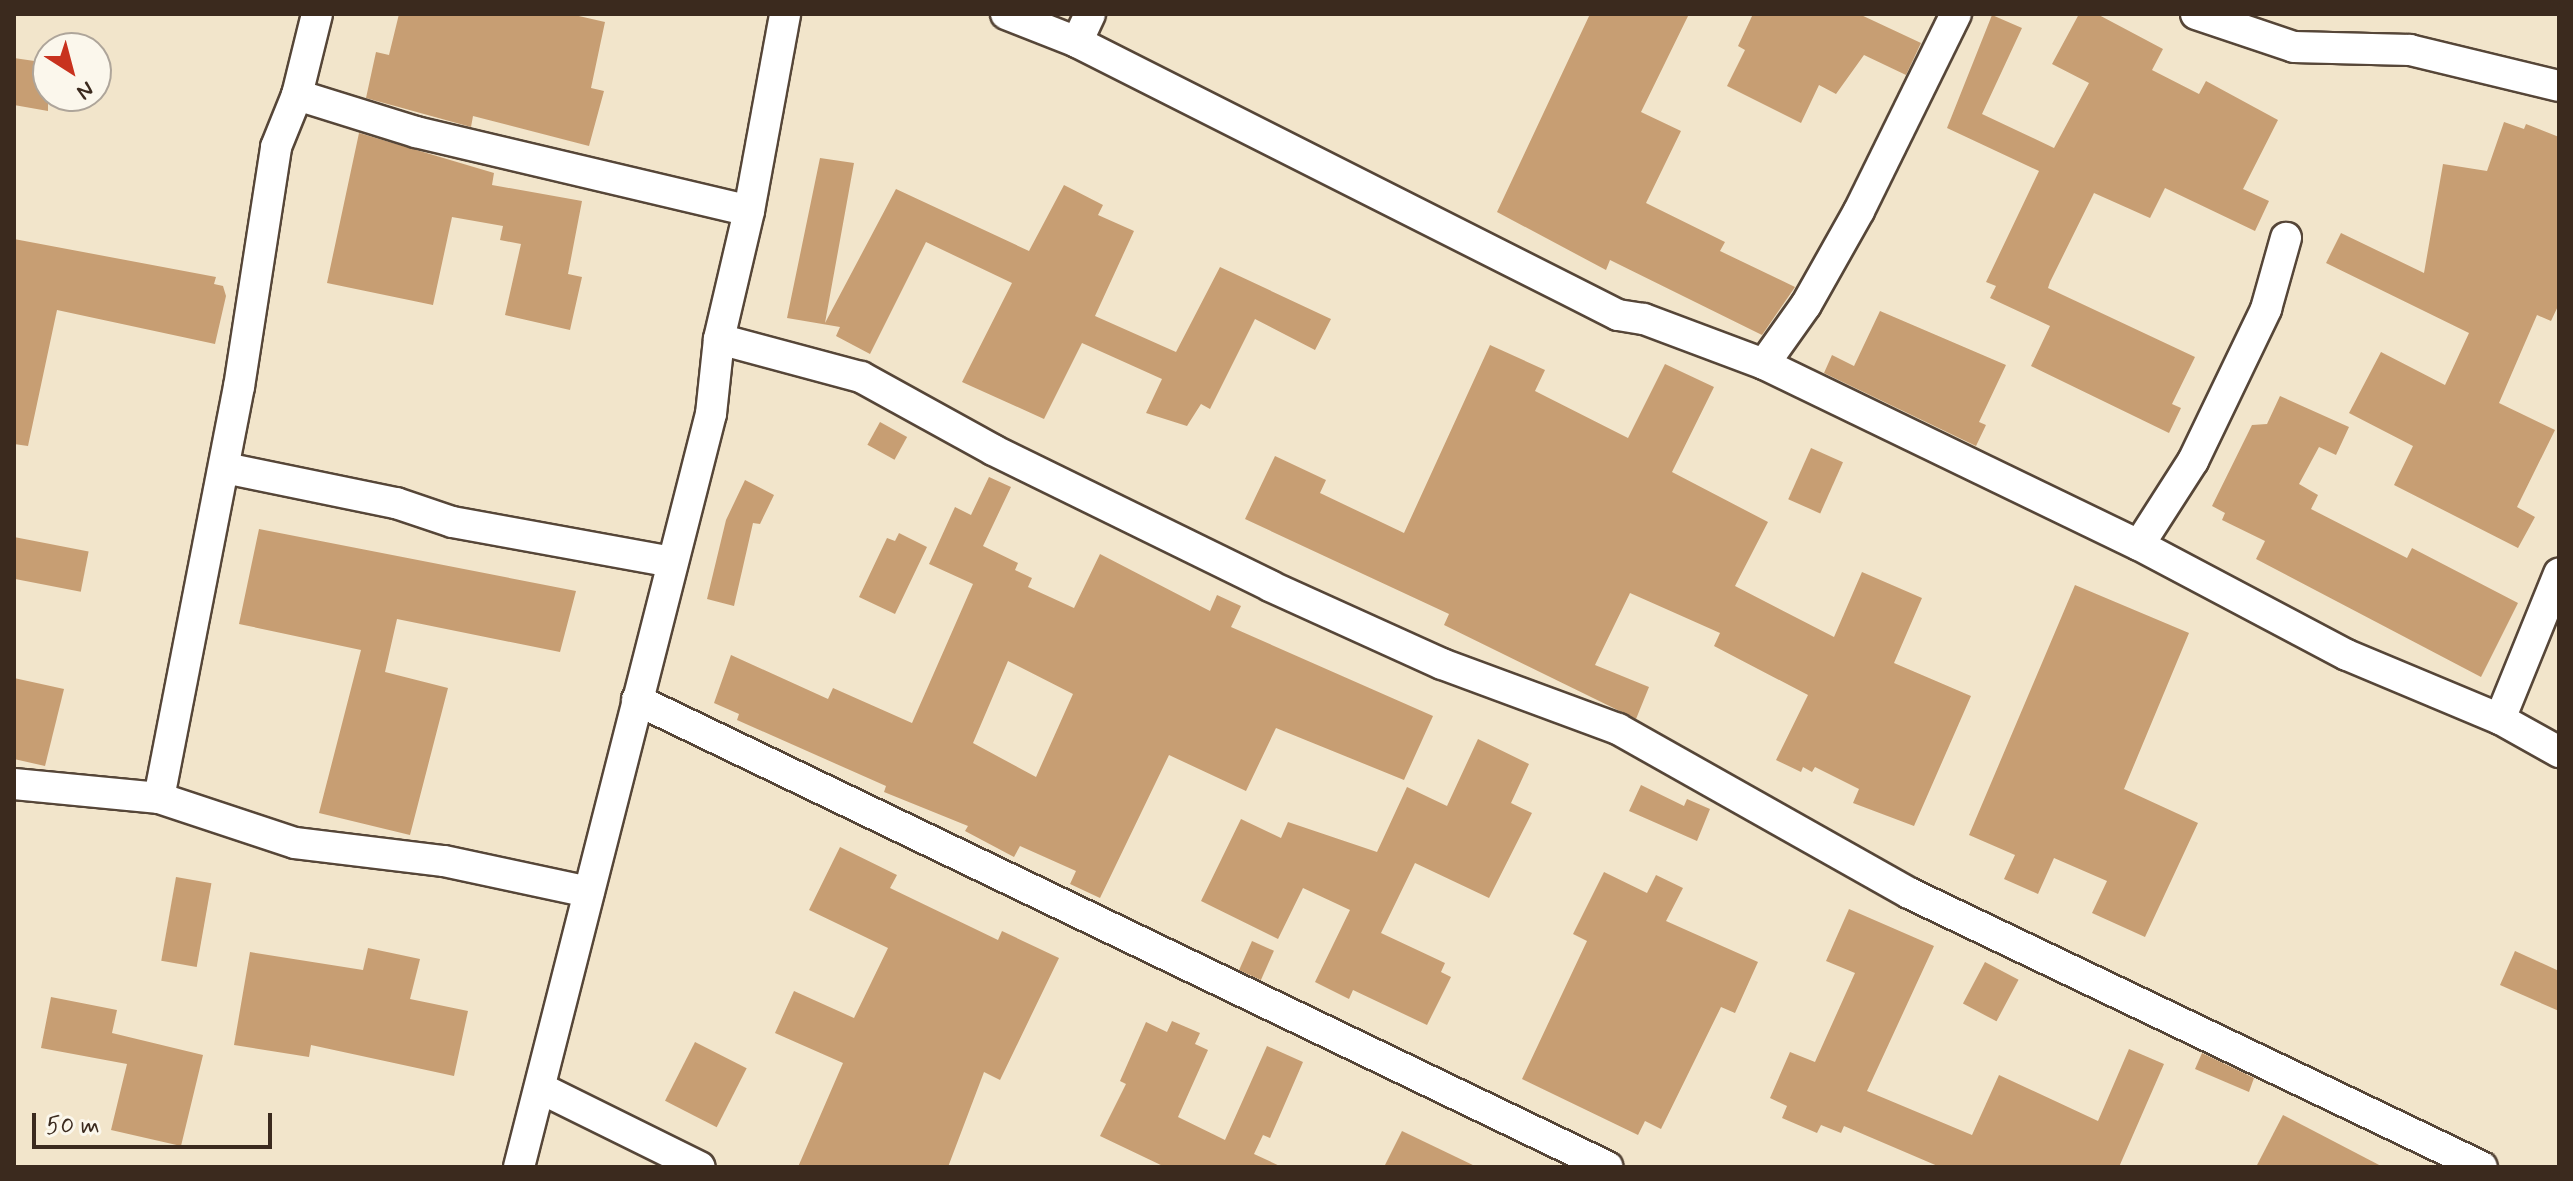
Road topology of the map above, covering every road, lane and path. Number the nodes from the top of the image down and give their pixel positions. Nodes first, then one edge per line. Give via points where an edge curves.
1 (317, 14) edge
2 (785, 14) edge
3 (1006, 14) edge
4 (1090, 14) edge
5 (1956, 14) edge
6 (2196, 14) edge
7 (2278, 26) edge
8 (1077, 42) junction
9 (2559, 86) edge
10 (297, 95) junction
11 (749, 211) junction
12 (2286, 238) dead end
13 (719, 339) junction
14 (1764, 364) junction
15 (225, 468) junction
16 (2139, 545) junction
17 (672, 562) junction
18 (2559, 574) edge
19 (637, 700) junction
20 (2500, 719) junction
21 (2559, 752) edge
22 (14, 784) edge
23 (159, 798) junction
24 (589, 892) junction
25 (540, 1088) junction
26 (519, 1167) edge
27 (700, 1167) edge
28 (1608, 1167) edge
29 (2482, 1167) edge

1 - 10 street
2 - 11 street
3 - 8 street
4 - 8 street
5 - 14 street via 1859,211 1806,305
6 - 7 street
7 - 9 street via 2313,48 2410,50
8 - 14 street via 1618,315 1644,319
10 - 11 street via 416,132
10 - 15 street via 276,147
11 - 13 street
12 - 16 street via 2266,309 2193,461
13 - 17 street via 711,414
13 - 29 street via 861,377 993,450 1270,586 1442,664 1618,729 1909,893
14 - 16 street
15 - 17 street via 396,503 452,522
15 - 23 street
16 - 20 street via 2347,655
17 - 19 street
18 - 20 street
19 - 24 street
19 - 28 street
20 - 21 street
22 - 23 street
23 - 24 street via 295,843 444,861
24 - 25 street
25 - 26 street
25 - 27 street

